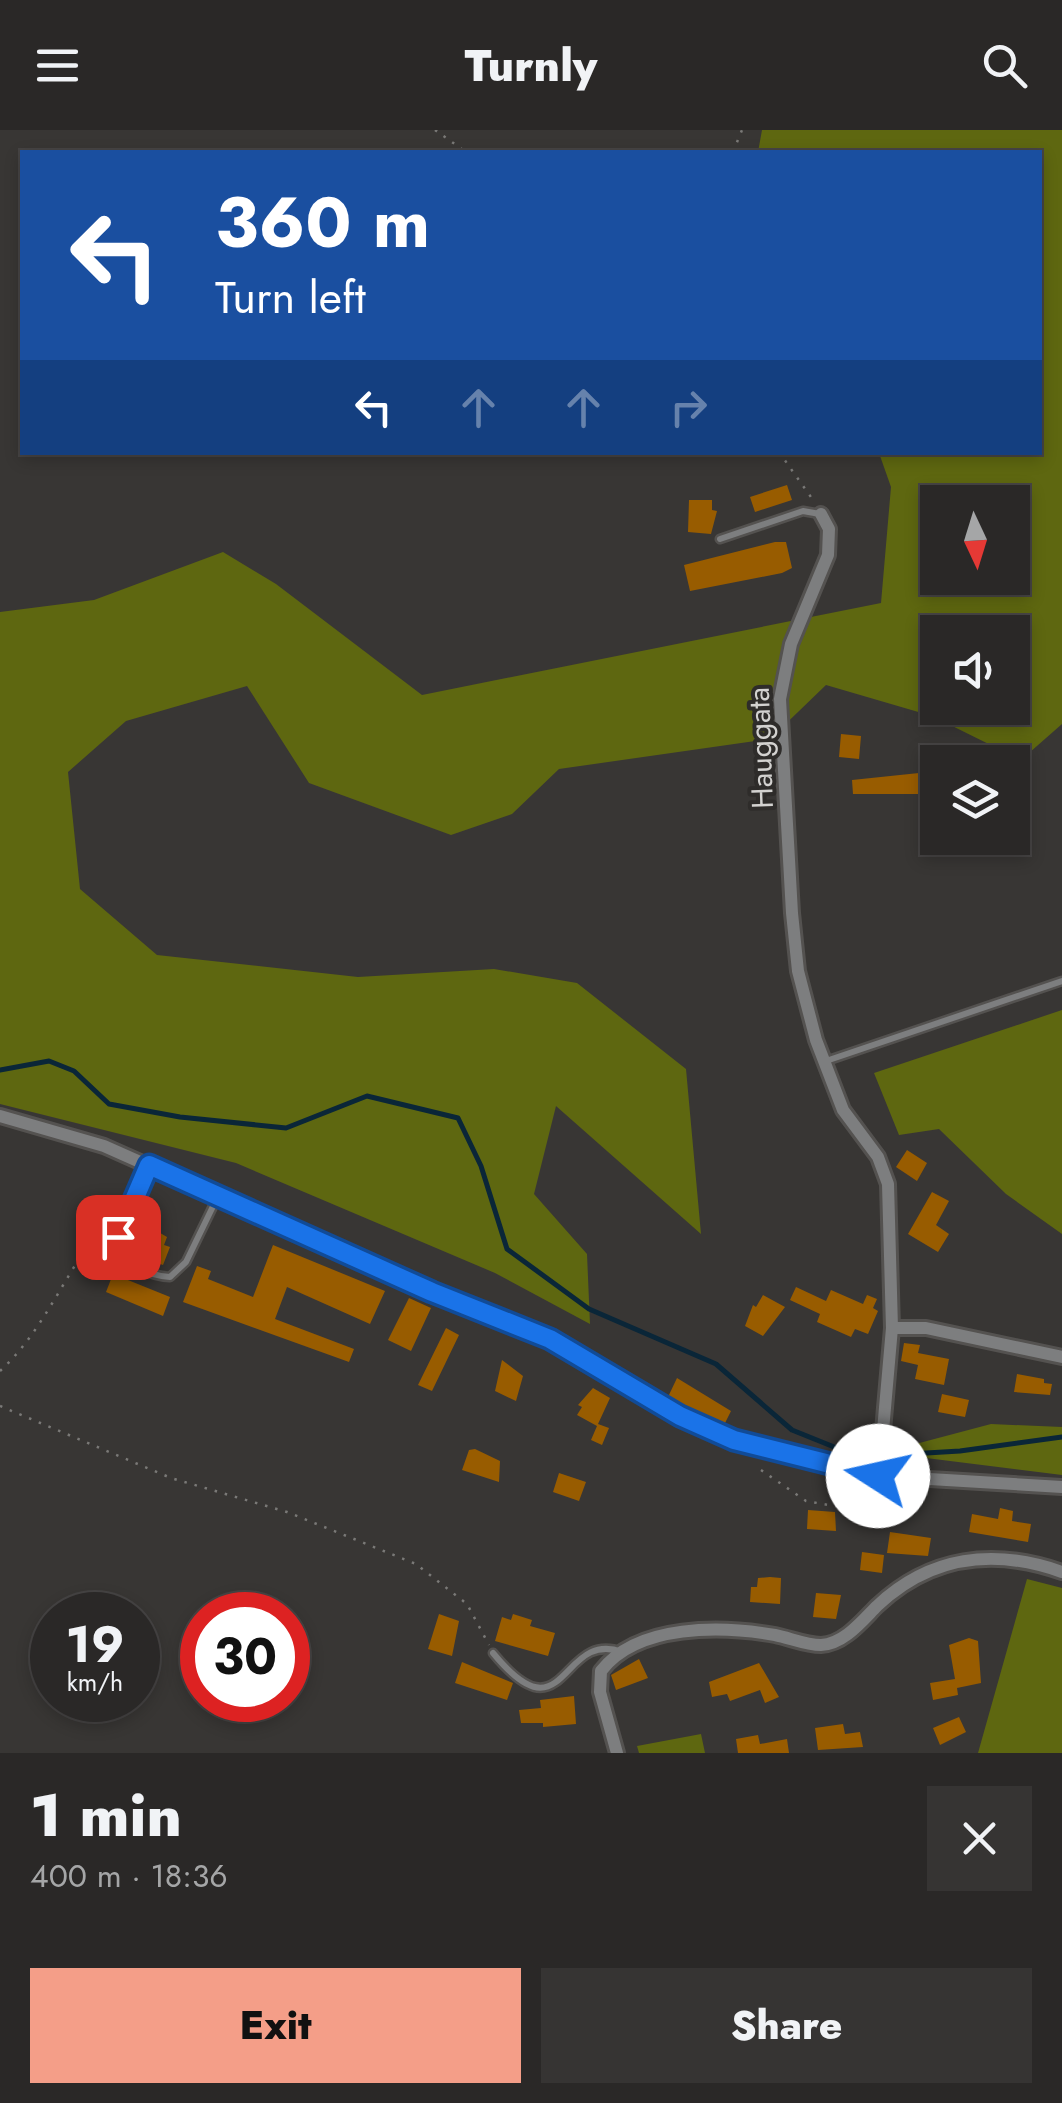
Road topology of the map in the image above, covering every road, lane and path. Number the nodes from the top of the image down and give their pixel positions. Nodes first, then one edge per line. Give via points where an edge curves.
1 (435, 130) edge
2 (463, 150) edge
3 (781, 455) edge
4 (821, 514) junction
5 (720, 539) dead end
6 (1062, 982) edge
7 (825, 1062) junction
8 (0, 1116) edge
9 (149, 1165) junction
10 (137, 1193) junction
11 (218, 1196) junction
12 (892, 1328) junction
13 (1062, 1357) edge
14 (0, 1371) edge
15 (0, 1406) edge
16 (880, 1464) junction
17 (761, 1470) dead end
18 (1062, 1487) edge
19 (840, 1507) dead end
20 (1062, 1572) edge
21 (493, 1653) joint
22 (622, 1653) junction
23 (617, 1753) edge

1 - 2 path
3 - 4 path
4 - 5 lane via 803,511
4 - 7 street, Hauggata via 830,529 828,555 788,654 780,699 794,943
6 - 7 lane
7 - 12 street, Hauggata via 843,1110 886,1171
8 - 9 street
9 - 10 lane
9 - 11 street
10 - 11 lane via 118,1251 164,1277 186,1262
10 - 14 path via 99,1228 30,1340
11 - 16 street via 550,1339 734,1440
12 - 13 street via 926,1328
12 - 16 street, Hauggata
15 - 21 path via 138,1466 287,1512 416,1564 467,1604
16 - 18 street
17 - 19 path via 806,1501
20 - 22 street via 998,1558 946,1563 908,1580 849,1632 825,1644 704,1630
21 - 22 lane via 521,1682 545,1687 559,1684 588,1652 608,1647
22 - 23 street via 600,1678

